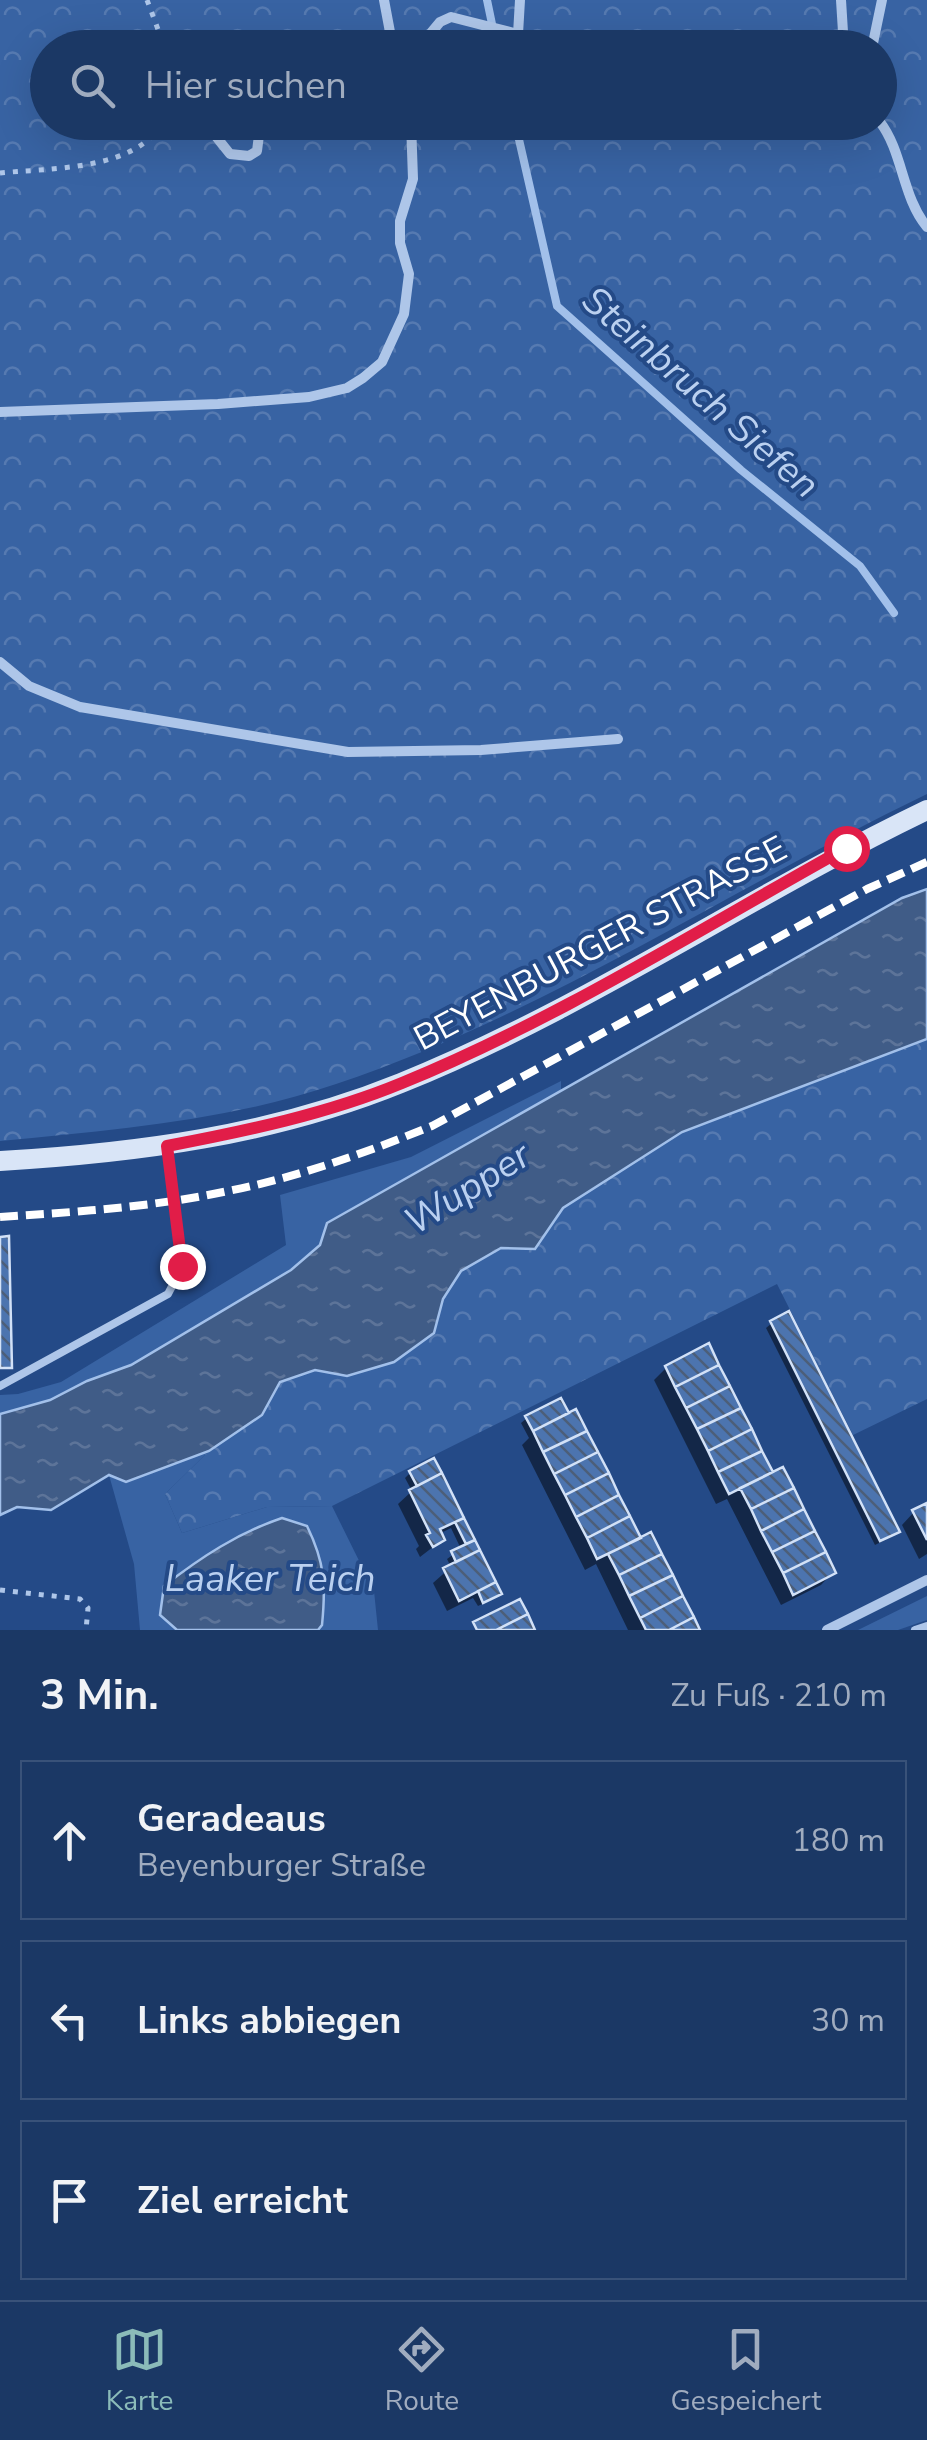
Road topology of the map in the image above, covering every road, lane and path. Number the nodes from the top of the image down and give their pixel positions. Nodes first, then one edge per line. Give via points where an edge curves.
1 (147, 0) edge
2 (384, 0) edge
3 (520, 0) edge
4 (841, 0) edge
5 (882, 0) edge
6 (159, 30) edge
7 (389, 30) edge
8 (433, 30) edge
9 (502, 30) edge
10 (518, 30) edge
11 (843, 30) edge
12 (876, 30) edge
13 (145, 140) edge
14 (219, 140) edge
15 (258, 140) edge
16 (412, 140) edge
17 (891, 140) edge
18 (0, 173) edge
19 (927, 227) edge
20 (0, 412) edge
21 (0, 662) edge
22 (618, 739) dead end
23 (927, 810) edge
24 (167, 1146) junction
25 (0, 1161) edge
26 (0, 1386) edge
27 (927, 1580) edge
28 (0, 1590) edge
29 (927, 1626) edge
30 (86, 1630) edge
31 (826, 1630) edge
32 (916, 1630) edge

1 - 6 path
2 - 7 street
3 - 10 street
4 - 11 street
5 - 12 street
8 - 9 street via 451,17
13 - 18 path via 134,152 98,162
14 - 15 street via 230,154 250,156
16 - 20 street via 413,180 400,221 409,274 404,314 382,362 364,378 309,397
17 - 19 street
21 - 22 street via 29,686 80,707 348,752
23 - 24 main road, BEYENBURGER STRASSE via 550,1013 401,1084 247,1130
24 - 25 main road, BEYENBURGER STRASSE
24 - 26 lane via 182,1266 168,1294
27 - 31 street
28 - 30 path via 80,1600 88,1608
29 - 32 lane

